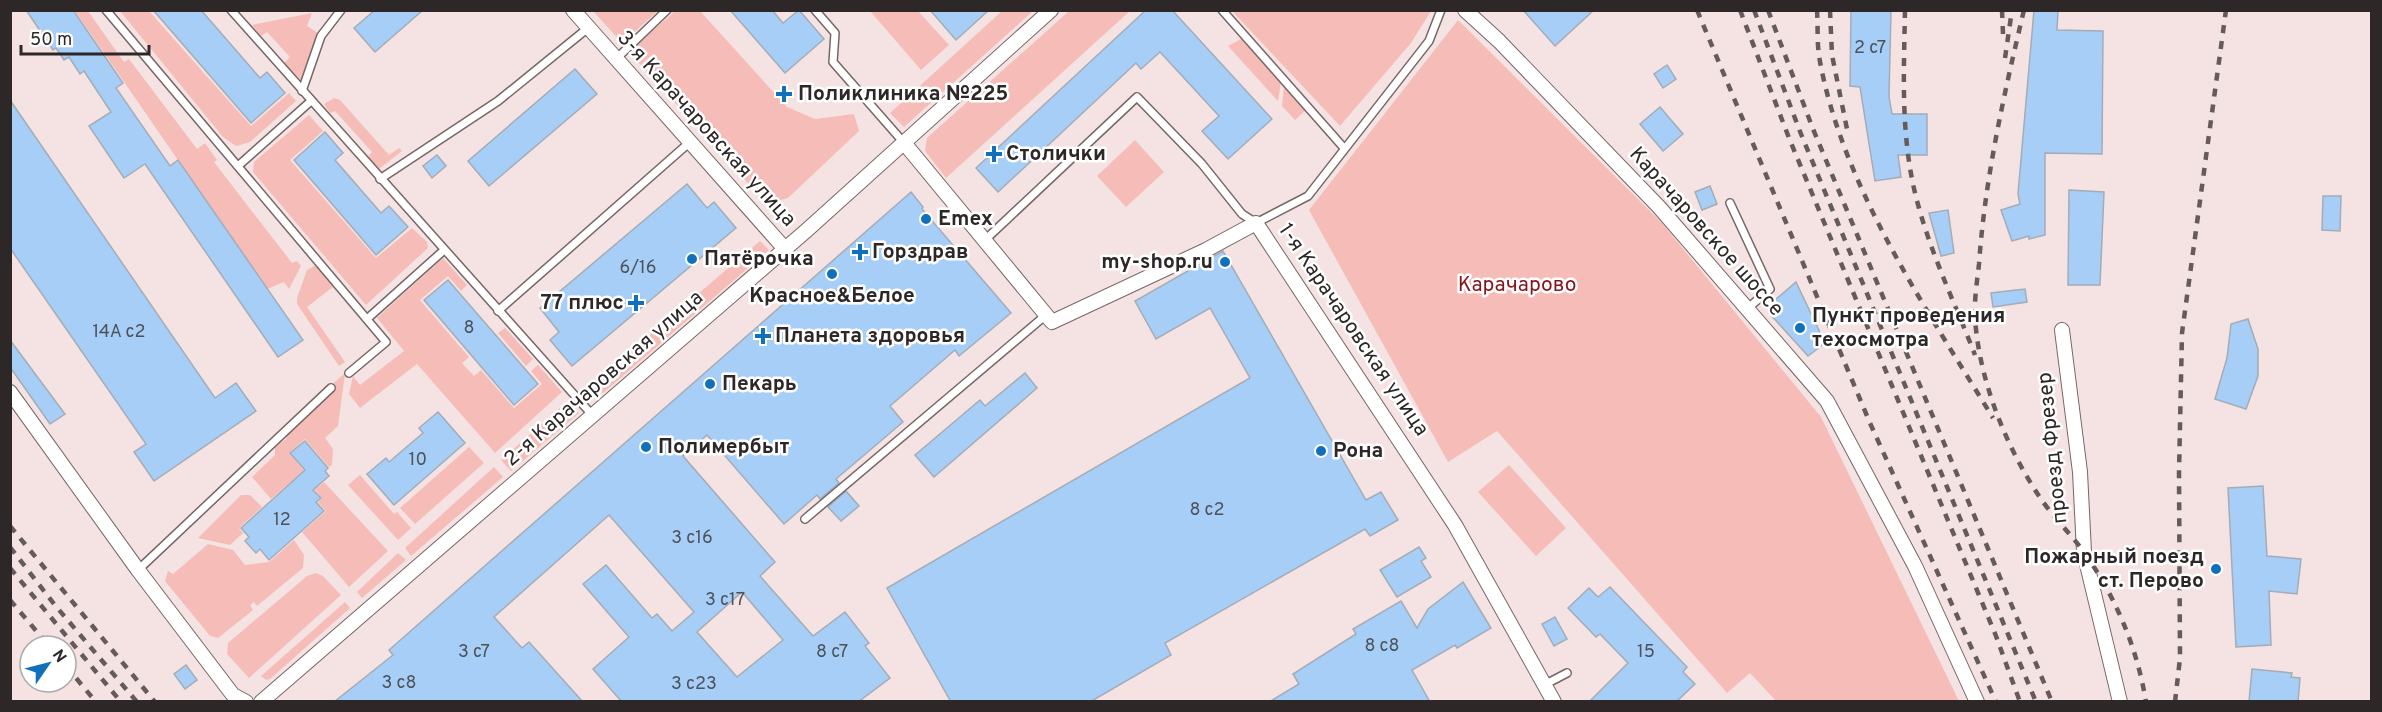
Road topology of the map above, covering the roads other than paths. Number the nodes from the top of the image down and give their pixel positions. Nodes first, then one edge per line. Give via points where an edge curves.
1 (106, 10) edge
2 (231, 10) edge
3 (341, 10) edge
4 (573, 10) edge
5 (667, 10) edge
6 (815, 10) edge
7 (1051, 10) edge
8 (1222, 10) edge
9 (1441, 10) edge
10 (1465, 10) edge
11 (588, 28) junction
12 (616, 59) junction
13 (302, 92) junction
14 (311, 101) junction
15 (690, 142) junction
16 (904, 144) junction
17 (1344, 148) junction
18 (238, 166) junction
19 (380, 179) junction
20 (1730, 203) dead end
21 (1256, 223) junction
22 (986, 239) junction
23 (785, 249) junction
24 (443, 251) junction
25 (1747, 309) junction
26 (498, 311) junction
27 (1046, 315) junction
28 (367, 319) junction
29 (2062, 330) dead end
30 (350, 373) dead end
31 (331, 388) dead end
32 (10, 392) edge
33 (594, 417) junction
34 (805, 519) dead end
35 (138, 570) junction
36 (1567, 673) dead end
37 (1544, 685) junction
38 (246, 702) edge
39 (261, 702) edge
40 (1554, 702) edge
41 (1977, 702) edge
42 (2120, 702) edge

1 - 18 lane
2 - 13 lane
3 - 13 lane via 321,36
4 - 11 street, 3-я Карачаровская улица
5 - 12 lane
6 - 16 lane via 835,33 833,62
7 - 16 street, 2-я Карачаровская улица
8 - 17 lane
9 - 17 lane via 1429,41
10 - 25 street, Карачаровское шоссе via 1659,207
11 - 12 street, 3-я Карачаровская улица
11 - 19 lane via 498,101
12 - 15 street, 3-я Карачаровская улица
13 - 14 lane
14 - 18 lane
14 - 19 lane
15 - 23 street, 3-я Карачаровская улица
15 - 26 lane
16 - 22 street
16 - 23 street, 2-я Карачаровская улица
17 - 21 lane via 1308,196
18 - 28 lane
19 - 24 lane
20 - 25 lane via 1770,289
21 - 22 lane via 1242,214 1137,97
21 - 27 street, 1-я Карачаровская улица via 1053,322
21 - 37 street, 1-я Карачаровская улица via 1449,515
22 - 27 street
23 - 33 street, 2-я Карачаровская улица
24 - 26 lane
24 - 28 lane
25 - 41 street, Карачаровское шоссе via 1827,401 1915,566
26 - 33 lane
27 - 34 lane
28 - 30 lane via 386,342
29 - 42 street, проезд Фрезер via 2080,472 2084,552
31 - 35 lane
32 - 35 street
33 - 39 street, 2-я Карачаровская улица
35 - 38 street via 233,695
36 - 37 lane
37 - 40 street, 1-я Карачаровская улица

